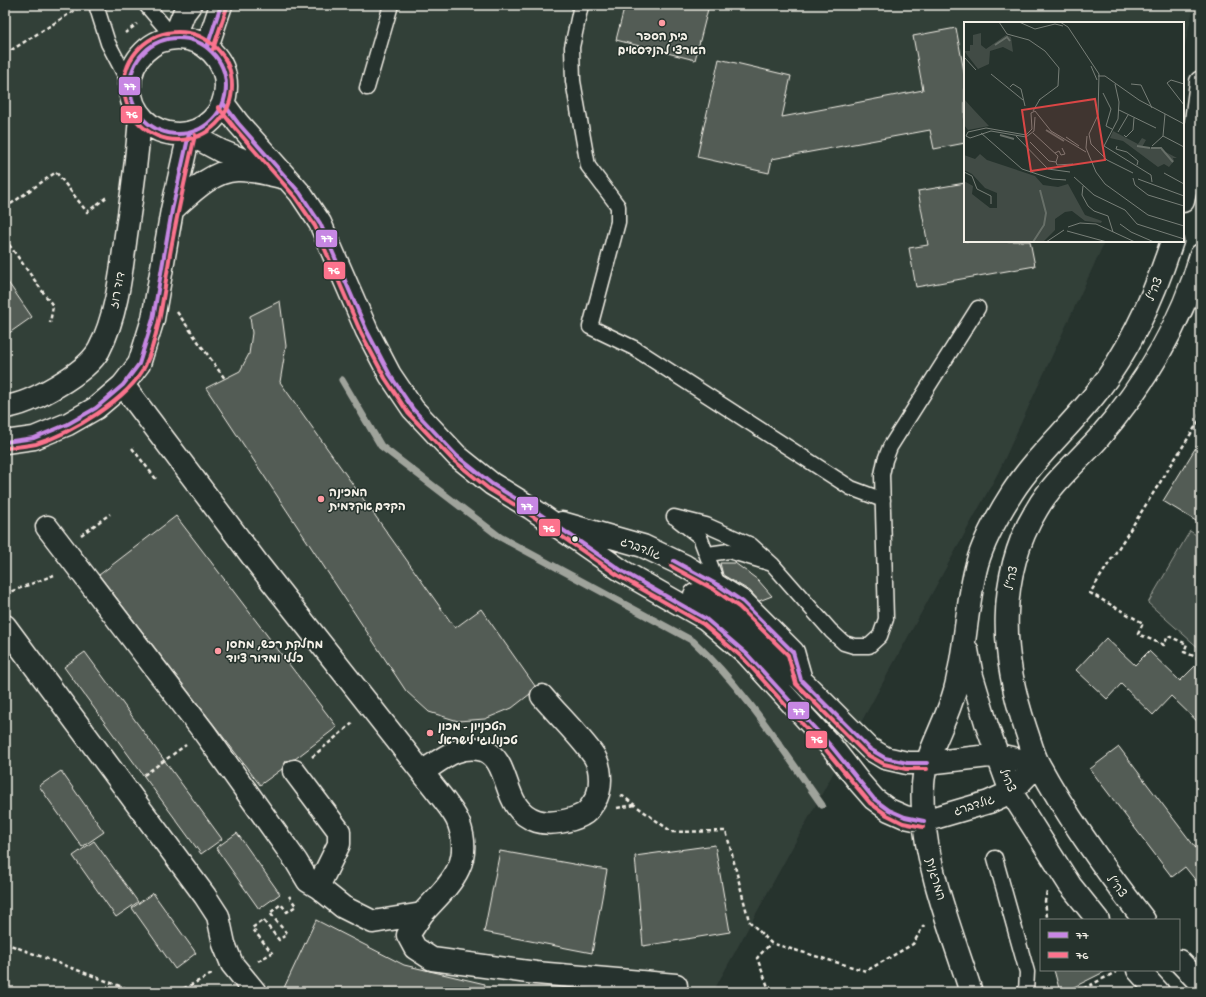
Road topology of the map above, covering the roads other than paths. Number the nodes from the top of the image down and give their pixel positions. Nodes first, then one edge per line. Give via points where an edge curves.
1 (96, 5) edge
2 (146, 5) edge
3 (190, 5) edge
4 (220, 5) edge
5 (391, 5) edge
6 (581, 5) edge
7 (174, 38) junction
8 (207, 47) junction
9 (1201, 82) edge
10 (130, 83) junction
11 (367, 88) dead end
12 (224, 103) junction
13 (140, 117) junction
14 (189, 134) junction
15 (286, 178) junction
16 (1184, 197) edge
17 (172, 210) junction
18 (1172, 242) edge
19 (1201, 255) edge
20 (978, 308) dead end
21 (123, 385) junction
22 (5, 408) edge
23 (5, 442) edge
24 (883, 500) junction
25 (544, 517) junction
26 (47, 527) dead end
27 (580, 528) junction
28 (708, 554) junction
29 (773, 565) junction
30 (718, 585) junction
31 (966, 621) junction
32 (5, 626) edge
33 (801, 680) junction
34 (542, 696) dead end
35 (998, 755) junction
36 (927, 763) junction
37 (1038, 764) junction
38 (294, 771) dead end
39 (422, 772) junction
40 (1011, 792) junction
41 (924, 821) junction
42 (996, 858) dead end
43 (313, 884) junction
44 (422, 914) junction
45 (1097, 919) edge
46 (1143, 919) edge
47 (1180, 962) edge
48 (1139, 971) edge
49 (1201, 984) edge
50 (676, 985) dead end
51 (255, 992) edge
52 (971, 992) edge
53 (1026, 992) edge
54 (1158, 992) edge

1 - 10 lane via 108,43
2 - 7 lane
3 - 7 street
4 - 8 street
5 - 11 lane
6 - 24 lane via 572,47 573,82 588,166 618,206 618,222 590,328 634,348 851,488
7 - 8 street via 194,41
7 - 10 street via 154,44 143,52 135,64
8 - 12 street via 217,58 224,72
9 - 16 street
10 - 13 street via 133,105
12 - 14 street via 218,116
12 - 15 street, גולדברג
13 - 14 street via 164,133
13 - 22 street, דוד רוז via 122,263 110,322 98,351 73,377 45,394
14 - 15 street
14 - 17 street
15 - 17 street via 248,170 220,174 197,188
15 - 25 street, גולדברג via 300,193 320,223 367,331 390,375 412,409 457,456 486,480
17 - 21 street via 154,319 139,364
18 - 31 street, צה״ל via 1146,309 1114,366 1097,392 1023,477 997,516 977,564
19 - 37 street, צה״ל via 1186,299 1144,377 1121,410 1037,508 1018,547 1008,596 1006,646 1021,716
20 - 24 lane via 890,447 882,475
21 - 23 street via 96,408 68,424 34,438
21 - 39 street via 258,564
24 - 29 lane via 886,619 880,636 869,646 854,646 840,639
25 - 27 street, גולדברג
25 - 41 street, גולדברג via 622,571 706,619 747,654 831,746 874,799 889,810
26 - 43 street via 204,732
27 - 30 street, גולדברג via 642,546
27 - 33 street via 698,596 734,620
28 - 29 lane via 729,551
28 - 29 lane via 700,537 674,517 706,524 733,535 751,544
28 - 30 lane
30 - 33 street, גולדברג via 743,602 793,652
31 - 35 street, צה"ל via 970,667
31 - 36 street, המרגנית via 956,688 944,725
32 - 51 street via 218,916 224,944 235,968
33 - 36 street, גולדברג via 870,749 885,758 908,763
34 - 39 street via 595,757 601,781 598,796 587,813 570,821 538,821 518,810 497,760 483,750 464,748 450,753
35 - 36 street, גולדברג
35 - 37 street, גולדברג
35 - 40 street, צה"ל
36 - 41 street, המרגנית via 923,785
37 - 40 street, גולדברג
37 - 46 street, צה״ל via 1103,868
38 - 43 street via 339,831 339,844
39 - 44 street via 459,823 465,848 456,876
40 - 41 street, גולדברג via 989,802
40 - 45 street, צה"ל via 1070,885
41 - 52 street, המרגנית via 930,857
42 - 53 lane via 1027,972
43 - 44 street via 344,907 373,922
44 - 50 street via 408,934 415,948 432,960 536,973
47 - 49 street
48 - 54 street

